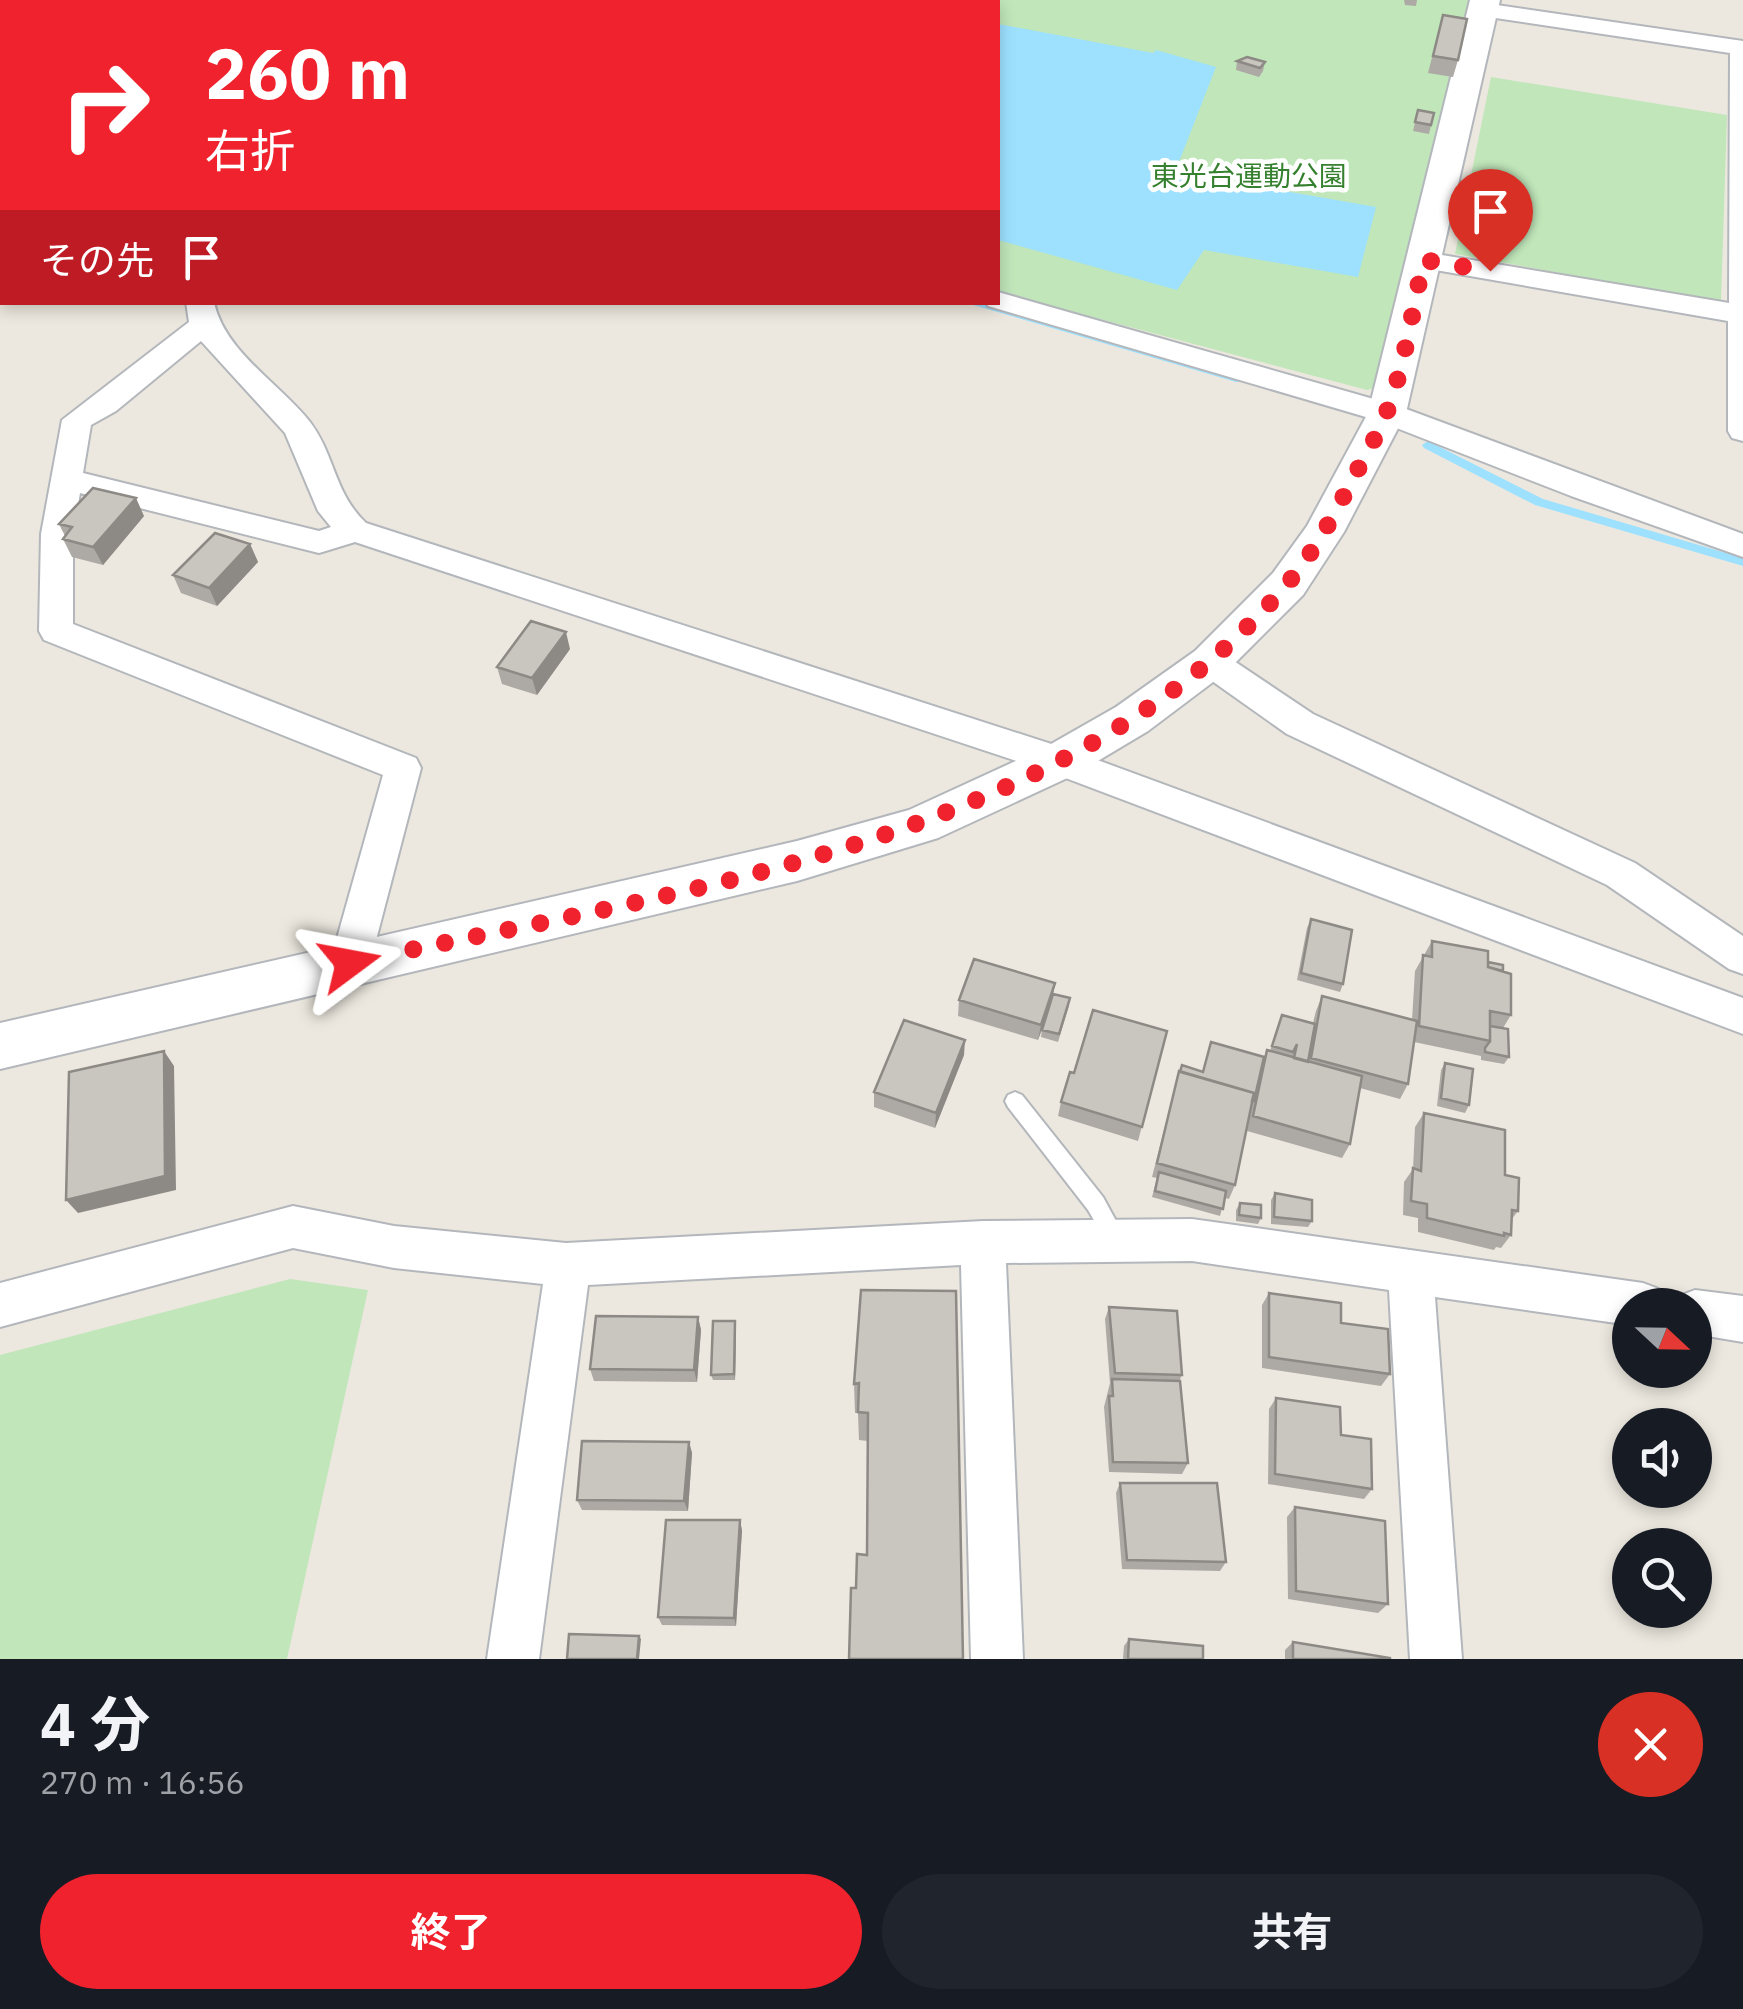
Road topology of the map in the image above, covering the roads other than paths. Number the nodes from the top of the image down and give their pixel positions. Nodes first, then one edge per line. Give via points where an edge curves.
1 (1484, 5) edge
2 (1743, 48) edge
3 (1742, 138) edge
4 (1424, 260) junction
5 (1000, 301) edge
6 (202, 313) edge
7 (1740, 314) junction
8 (1386, 413) junction
9 (1743, 430) edge
10 (65, 480) junction
11 (355, 531) junction
12 (1743, 546) edge
13 (1210, 662) junction
14 (1060, 761) junction
15 (1743, 957) edge
16 (350, 963) junction
17 (1743, 1016) edge
18 (0, 1046) edge
19 (1015, 1101) dead end
20 (983, 1242) junction
21 (1116, 1242) junction
22 (566, 1265) junction
23 (1411, 1274) junction
24 (1612, 1301) edge
25 (0, 1305) edge
26 (1712, 1314) edge
27 (1743, 1318) edge
28 (513, 1659) edge
29 (997, 1659) edge
30 (1436, 1659) edge

1 - 2 street
1 - 4 street
2 - 3 street
3 - 7 street
4 - 7 street
4 - 8 street
5 - 8 street
6 - 10 street via 105,404 77,420
6 - 11 street via 299,430 334,511
7 - 9 street
8 - 12 street
8 - 13 street via 1288,584
10 - 11 street via 320,542
10 - 16 street via 56,534 56,631 403,768
11 - 14 street
13 - 14 street
13 - 15 street via 1300,724 1622,874
14 - 16 street via 921,825 797,862
14 - 17 street
16 - 18 street
19 - 21 lane via 1104,1214
20 - 21 street
20 - 22 street
20 - 29 street
21 - 23 street via 1192,1240
22 - 25 street via 394,1247 293,1227
22 - 28 street
23 - 24 street
23 - 30 street
26 - 27 street

